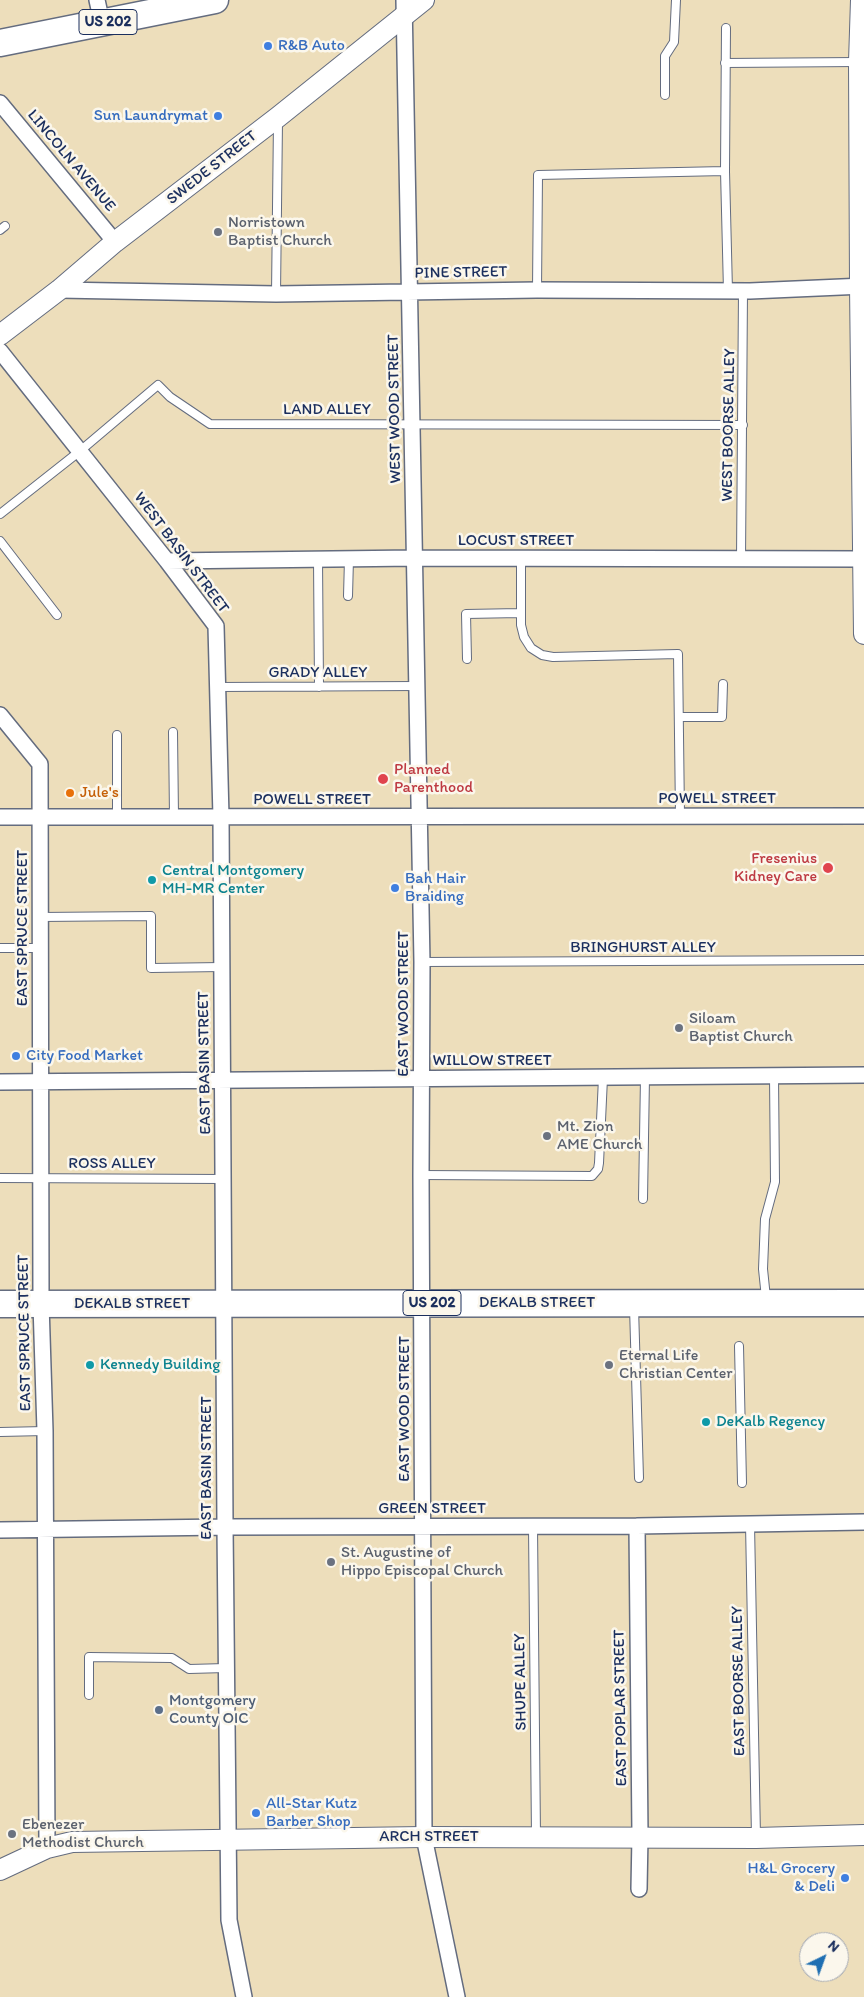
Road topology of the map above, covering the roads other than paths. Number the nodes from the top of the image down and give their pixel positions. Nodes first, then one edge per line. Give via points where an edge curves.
1 (215, 0) edge
2 (424, 0) edge
3 (676, 0) edge
4 (861, 0) edge
5 (405, 7) edge
6 (99, 12) edge
7 (863, 21) edge
8 (726, 28) dead end
9 (0, 43) edge
10 (859, 62) junction
11 (726, 63) junction
12 (665, 95) dead end
13 (0, 103) edge
14 (278, 117) junction
15 (725, 171) junction
16 (115, 242) junction
17 (862, 286) edge
18 (59, 290) junction
19 (537, 290) junction
20 (736, 291) junction
21 (410, 292) junction
22 (276, 294) junction
23 (0, 335) edge
24 (0, 351) edge
25 (413, 423) junction
26 (743, 425) junction
27 (80, 451) junction
28 (0, 514) edge
29 (0, 541) edge
30 (415, 558) junction
31 (318, 559) junction
32 (349, 559) junction
33 (521, 559) junction
34 (863, 559) edge
35 (741, 560) junction
36 (167, 561) junction
37 (348, 596) dead end
38 (520, 613) junction
39 (57, 615) dead end
40 (864, 634) edge
41 (467, 659) dead end
42 (722, 684) dead end
43 (418, 686) junction
44 (319, 687) junction
45 (218, 688) junction
46 (1, 718) edge
47 (679, 718) junction
48 (173, 732) dead end
49 (116, 735) dead end
50 (680, 816) junction
51 (864, 816) edge
52 (0, 817) edge
53 (117, 817) junction
54 (174, 817) junction
55 (221, 817) junction
56 (419, 817) junction
57 (40, 818) junction
58 (40, 917) junction
59 (0, 948) edge
60 (40, 948) junction
61 (864, 960) edge
62 (422, 962) junction
63 (222, 967) junction
64 (864, 1075) edge
65 (774, 1076) junction
66 (645, 1077) junction
67 (603, 1078) junction
68 (223, 1079) junction
69 (422, 1079) junction
70 (41, 1081) junction
71 (0, 1082) edge
72 (421, 1175) junction
73 (0, 1178) edge
74 (41, 1178) junction
75 (224, 1179) junction
76 (643, 1200) dead end
77 (634, 1302) junction
78 (767, 1302) junction
79 (423, 1303) junction
80 (864, 1303) edge
81 (0, 1304) edge
82 (41, 1304) junction
83 (225, 1304) junction
84 (739, 1346) dead end
85 (45, 1431) junction
86 (0, 1432) edge
87 (640, 1478) dead end
88 (742, 1483) dead end
89 (864, 1522) edge
90 (750, 1524) junction
91 (533, 1526) junction
92 (637, 1526) junction
93 (225, 1527) junction
94 (423, 1527) junction
95 (0, 1530) edge
96 (44, 1530) junction
97 (226, 1668) junction
98 (89, 1695) dead end
99 (864, 1835) edge
100 (640, 1836) junction
101 (424, 1837) junction
102 (536, 1837) junction
103 (756, 1838) junction
104 (228, 1839) junction
105 (48, 1848) junction
106 (0, 1870) edge
107 (639, 1889) dead end
108 (244, 1997) edge
109 (457, 1997) edge

1 - 6 highway, US 202
2 - 5 street, SWEDE STREET
3 - 12 lane via 674,42 665,56
4 - 7 street
5 - 14 street, SWEDE STREET
5 - 21 street, WEST WOOD STREET
6 - 9 highway, US 202
7 - 10 street
8 - 11 lane, WEST BOORSE ALLEY
10 - 11 lane
10 - 17 street
11 - 15 lane, WEST BOORSE ALLEY
13 - 16 street, LINCOLN AVENUE
14 - 16 street, SWEDE STREET
14 - 22 lane
15 - 19 lane via 538,175
15 - 20 lane, WEST BOORSE ALLEY
16 - 18 street, SWEDE STREET
17 - 20 street, PINE STREET
17 - 34 street
18 - 22 street, PINE STREET
18 - 23 street, SWEDE STREET
19 - 20 street, PINE STREET
19 - 21 street, PINE STREET
20 - 26 lane, WEST BOORSE ALLEY
21 - 22 street, PINE STREET
21 - 25 street, WEST WOOD STREET
24 - 27 street, WEST BASIN STREET
25 - 26 lane, LAND ALLEY
25 - 27 lane, LAND ALLEY via 210,424 170,398 158,385
25 - 30 street, WEST WOOD STREET
26 - 35 lane, WEST BOORSE ALLEY
27 - 28 lane, LAND ALLEY
27 - 36 street, WEST BASIN STREET
29 - 39 lane
30 - 32 street, LOCUST STREET
30 - 33 street, LOCUST STREET
30 - 43 street, WEST WOOD STREET
31 - 32 street, LOCUST STREET
31 - 36 street, LOCUST STREET
31 - 44 lane
32 - 37 lane
33 - 35 street, LOCUST STREET
33 - 38 lane
34 - 35 street, LOCUST STREET
34 - 40 street
36 - 45 street, WEST BASIN STREET via 216,626
38 - 41 lane via 466,614
38 - 47 lane via 524,637 531,648 542,654 554,657 678,654
42 - 47 lane via 722,717
43 - 44 lane, GRADY ALLEY
43 - 56 street, WEST WOOD STREET
44 - 45 lane, GRADY ALLEY
45 - 55 street, WEST BASIN STREET
46 - 57 street, EAST SPRUCE STREET via 40,764
47 - 50 lane
48 - 54 lane
49 - 53 lane
50 - 51 street, POWELL STREET
50 - 56 street, POWELL STREET
52 - 57 street, POWELL STREET
53 - 54 street, POWELL STREET
53 - 57 street, POWELL STREET
54 - 55 street, POWELL STREET
55 - 56 street, POWELL STREET
55 - 63 street, EAST BASIN STREET
56 - 62 street, EAST WOOD STREET
57 - 58 street, EAST SPRUCE STREET
58 - 60 street, EAST SPRUCE STREET
58 - 63 lane via 151,916 151,968
59 - 60 lane
60 - 70 street, EAST SPRUCE STREET
61 - 62 lane, BRINGHURST ALLEY
62 - 69 street, EAST WOOD STREET
63 - 68 street, EAST BASIN STREET
64 - 65 street, WILLOW STREET
65 - 66 street, WILLOW STREET
65 - 78 lane via 775,1182 765,1219 763,1269
66 - 67 street, WILLOW STREET
66 - 76 lane
67 - 69 street, WILLOW STREET
67 - 72 lane via 599,1163 592,1176
68 - 69 street, WILLOW STREET
68 - 70 street, WILLOW STREET
68 - 75 street, EAST BASIN STREET
69 - 72 street, EAST WOOD STREET
70 - 71 street, WILLOW STREET
70 - 74 street, EAST SPRUCE STREET
72 - 79 street, EAST WOOD STREET
73 - 74 lane, ROSS ALLEY
74 - 75 lane, ROSS ALLEY
74 - 82 street, EAST SPRUCE STREET
75 - 83 street, EAST BASIN STREET
77 - 78 highway, DEKALB STREET / US 202
77 - 79 highway, DEKALB STREET / US 202
77 - 87 lane
78 - 80 highway, DEKALB STREET / US 202
79 - 83 highway, DEKALB STREET / US 202
79 - 94 street, EAST WOOD STREET
81 - 82 highway, DEKALB STREET / US 202
82 - 83 highway, DEKALB STREET / US 202
82 - 85 street, EAST SPRUCE STREET
83 - 93 street, EAST BASIN STREET
84 - 88 lane
85 - 86 lane
85 - 96 street, EAST SPRUCE STREET
89 - 90 street, GREEN STREET
90 - 92 street, GREEN STREET
90 - 103 lane, EAST BOORSE ALLEY
91 - 92 street, GREEN STREET
91 - 94 street, GREEN STREET
91 - 102 lane, SHUPE ALLEY
92 - 100 street, EAST POPLAR STREET
93 - 94 street, GREEN STREET
93 - 96 street, GREEN STREET
93 - 97 street, EAST BASIN STREET
94 - 101 street, EAST WOOD STREET
95 - 96 street, GREEN STREET
96 - 105 street, EAST SPRUCE STREET
97 - 98 lane via 189,1669 172,1658 89,1657
97 - 104 street, EAST BASIN STREET
99 - 103 street, ARCH STREET
100 - 102 street, ARCH STREET
100 - 103 street, ARCH STREET
100 - 107 street, EAST POPLAR STREET
101 - 102 street, ARCH STREET
101 - 104 street, ARCH STREET
101 - 109 street, EAST WOOD STREET
104 - 105 street, ARCH STREET via 72,1842
104 - 108 street, EAST BASIN STREET via 229,1920
105 - 106 street, ARCH STREET

